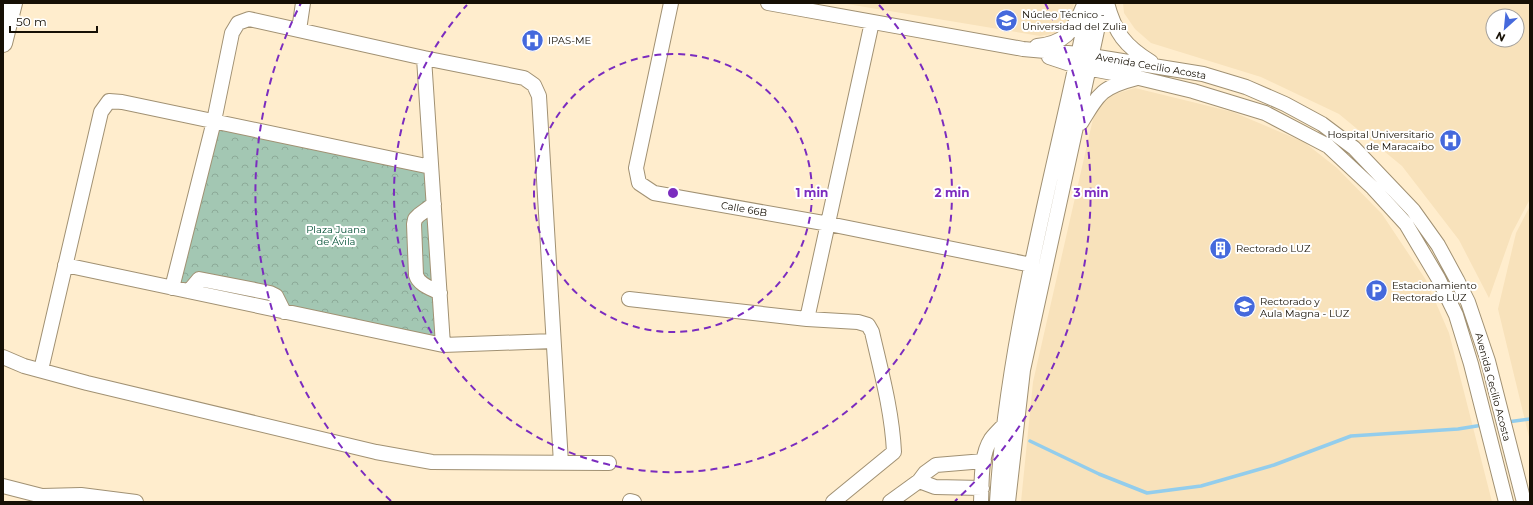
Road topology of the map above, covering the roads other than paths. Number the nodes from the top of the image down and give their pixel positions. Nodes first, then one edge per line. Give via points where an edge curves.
1 (13, 3) edge
2 (303, 3) edge
3 (671, 3) edge
4 (768, 3) edge
5 (1085, 3) edge
6 (1089, 3) edge
7 (1103, 3) edge
8 (1107, 3) edge
9 (872, 22) junction
10 (299, 30) junction
11 (3, 42) edge
12 (1028, 50) junction
13 (424, 58) junction
14 (1084, 61) junction
15 (1159, 66) junction
16 (1138, 78) junction
17 (214, 121) junction
18 (1075, 131) junction
19 (431, 167) junction
20 (434, 204) junction
21 (829, 224) junction
22 (65, 265) junction
23 (1032, 265) junction
24 (172, 288) junction
25 (440, 293) junction
26 (629, 299) dead end
27 (808, 319) junction
28 (553, 341) junction
29 (443, 345) junction
30 (3, 357) edge
31 (41, 370) junction
32 (1004, 425) junction
33 (984, 461) junction
34 (561, 463) junction
35 (609, 463) dead end
36 (919, 481) junction
37 (3, 486) edge
38 (981, 495) edge
39 (79, 498) edge
40 (45, 499) edge
41 (136, 502) edge
42 (833, 502) edge
43 (890, 502) edge
44 (997, 502) edge
45 (1008, 502) edge
46 (1506, 502) edge
47 (1524, 502) edge

1 - 11 main road
2 - 10 street
3 - 21 street, Calle 66B via 636,168 638,183 654,193
4 - 9 street, Avenida Cecilio Acosta
5 - 12 street via 1069,33 1059,41
6 - 14 street
7 - 14 street
8 - 15 street via 1111,20 1127,45
9 - 12 street, Avenida Cecilio Acosta
9 - 21 street
10 - 13 street
10 - 17 street via 249,19 238,23 232,33
12 - 14 street, Avenida Cecilio Acosta
13 - 19 street
13 - 28 street via 524,78 534,85 540,96
14 - 15 street, Avenida Cecilio Acosta
14 - 16 street, Avenida Cecilio Acosta
14 - 18 street
14 - 23 street
15 - 47 street, Avenida Cecilio Acosta via 1203,74 1246,87 1322,124 1354,148 1413,210 1438,245 1468,302 1488,361
16 - 18 street via 1124,81 1103,91
16 - 46 street, Avenida Cecilio Acosta via 1193,91 1265,113 1328,146 1373,188 1406,224 1438,278 1458,322
17 - 19 street
17 - 22 street via 109,101 101,112
17 - 24 street
18 - 45 street via 1023,370
19 - 20 street
20 - 25 street
20 - 25 street via 415,219 416,275 422,284
21 - 23 street, Calle 66B
21 - 27 street
22 - 24 street
22 - 31 street
23 - 32 street
24 - 29 street
25 - 29 street
26 - 27 street
27 - 42 street via 868,325 884,382 893,438 894,452
28 - 29 street
28 - 34 street
30 - 31 street
31 - 34 street via 376,452 432,462
32 - 33 street via 991,440
32 - 44 street
33 - 36 street via 936,465
33 - 38 street
34 - 35 street
36 - 38 street via 935,487
36 - 43 street
37 - 40 street
39 - 40 street
39 - 41 street

